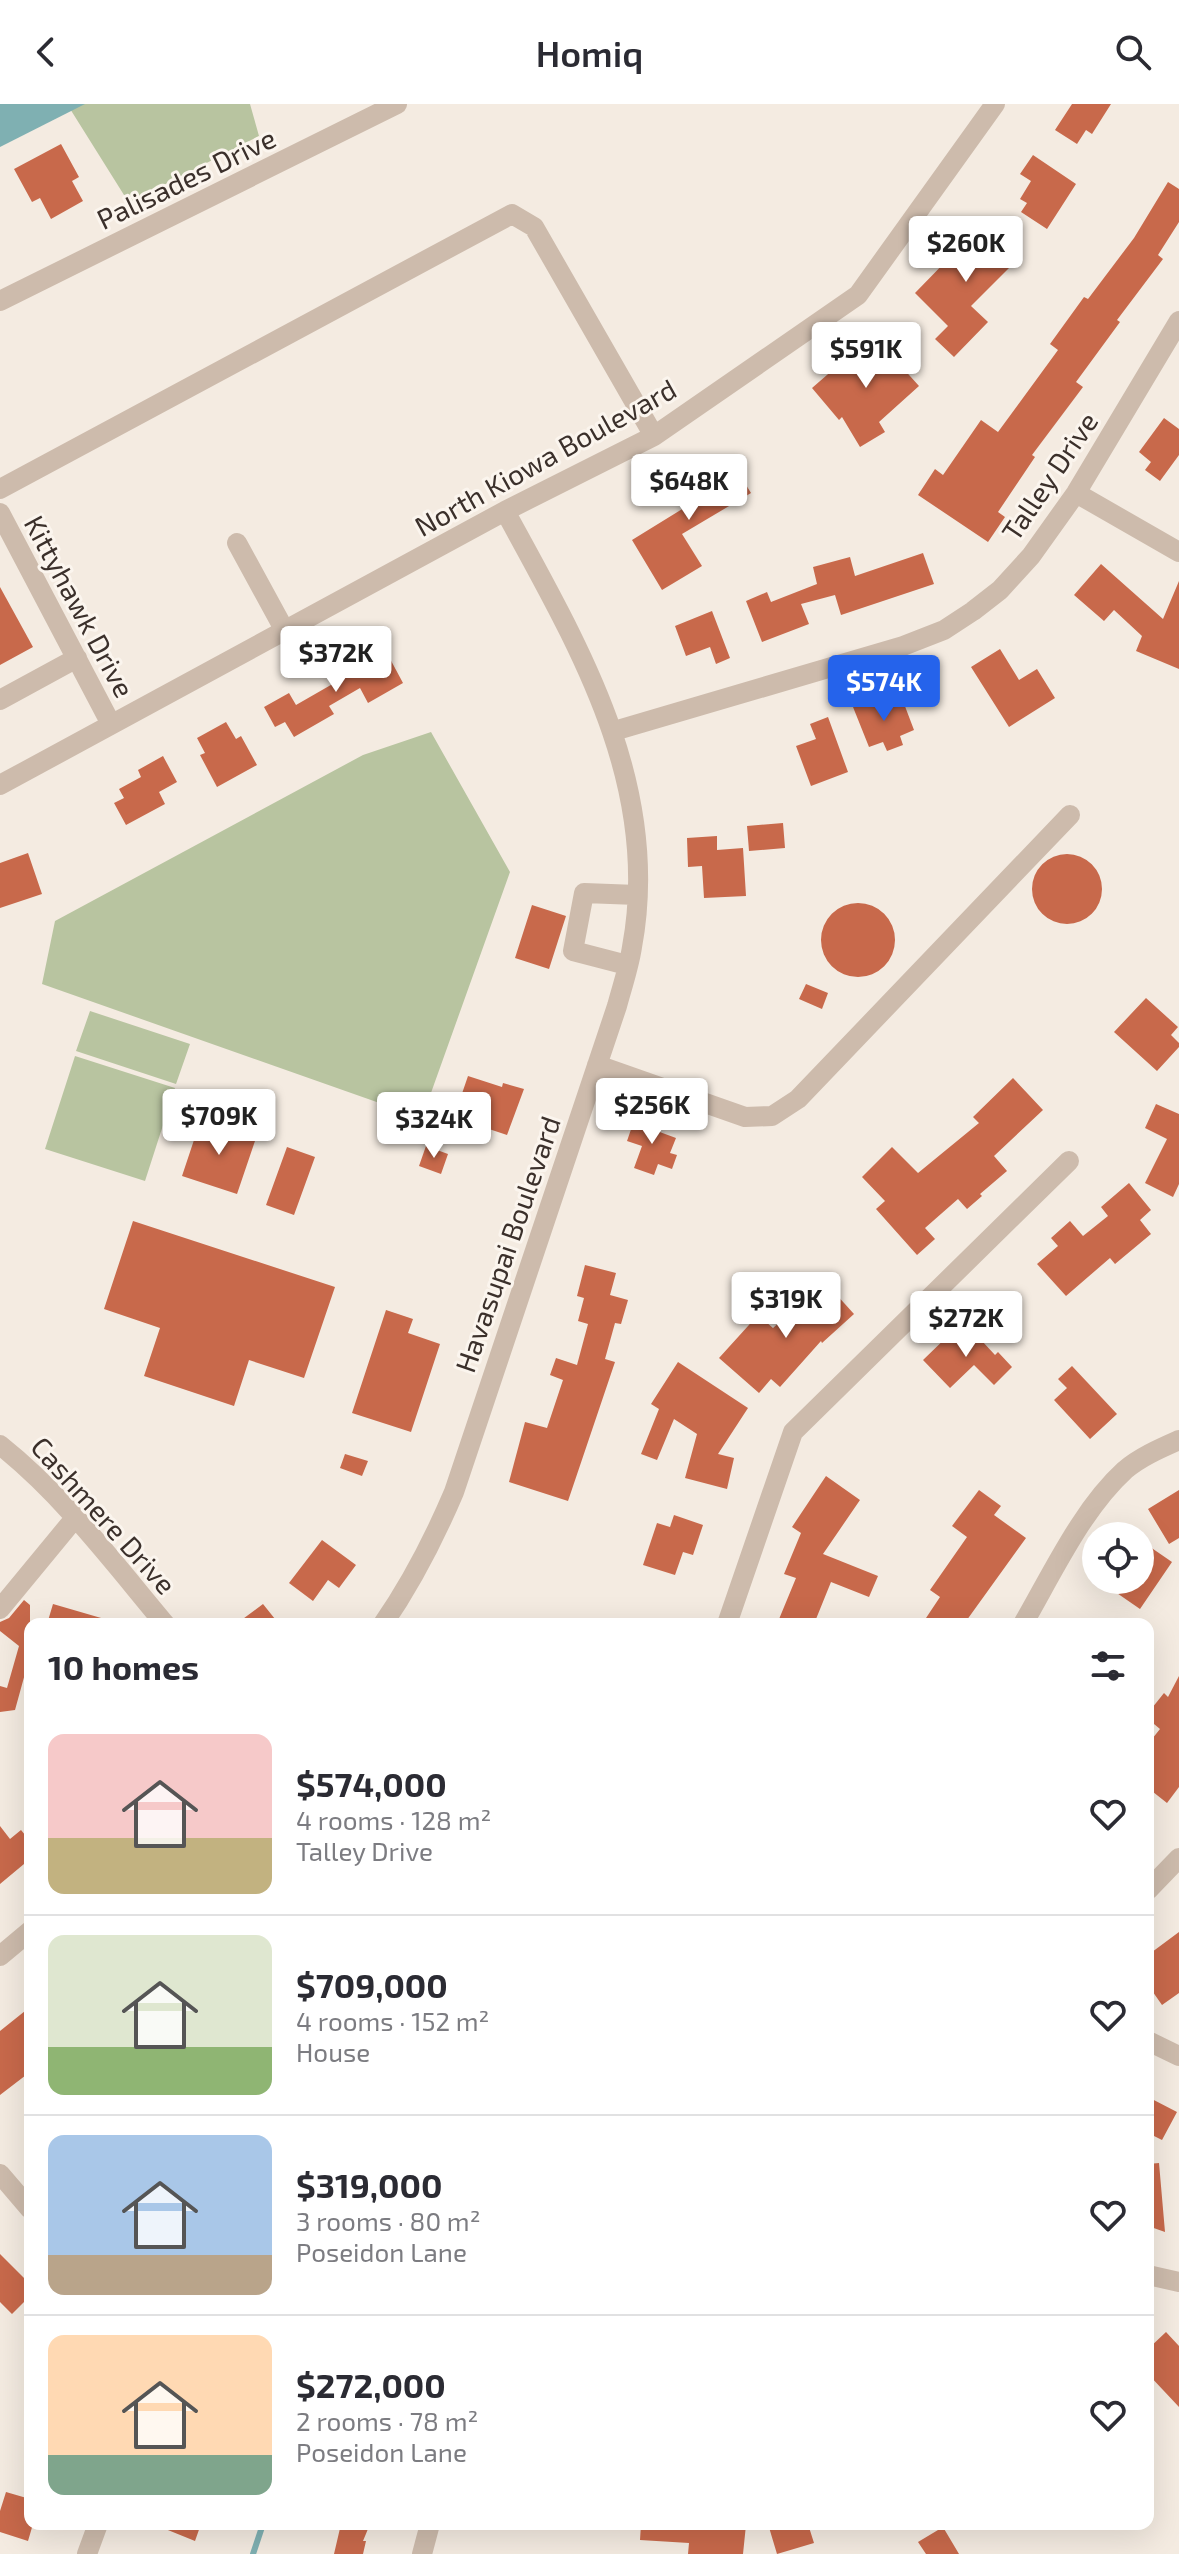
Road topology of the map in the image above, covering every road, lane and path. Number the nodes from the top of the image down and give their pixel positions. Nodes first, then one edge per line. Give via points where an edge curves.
1 (397, 104) edge
2 (995, 104) edge
3 (0, 301) edge
4 (1179, 321) edge
5 (654, 436) junction
6 (0, 489) edge
7 (1076, 493) junction
8 (505, 511) junction
9 (0, 513) edge
10 (6, 541) edge
11 (237, 543) dead end
12 (1179, 552) edge
13 (285, 631) junction
14 (77, 658) junction
15 (0, 700) edge
16 (111, 724) junction
17 (614, 731) junction
18 (0, 785) edge
19 (1070, 815) dead end
20 (637, 895) junction
21 (627, 965) junction
22 (597, 1065) junction
23 (1069, 1161) dead end
24 (1179, 1440) edge
25 (0, 1445) edge
26 (75, 1518) junction
27 (0, 1609) edge
28 (160, 1618) edge
29 (387, 1618) edge
30 (729, 1618) edge
31 (1027, 1618) edge
32 (1179, 1858) edge
33 (1154, 1884) edge
34 (24, 1936) edge
35 (0, 1956) edge
36 (1154, 2044) edge
37 (1179, 2056) edge
38 (0, 2174) edge
39 (24, 2202) edge
40 (1154, 2276) edge
41 (1179, 2282) edge
42 (96, 2530) edge
43 (428, 2530) edge
44 (87, 2554) edge
45 (422, 2554) edge

1 - 3 street, Palisades Drive
2 - 5 street, North Kiowa Boulevard via 858,295
4 - 7 street, Talley Drive
5 - 6 street via 534,227 512,214
5 - 8 street, North Kiowa Boulevard
7 - 12 street
7 - 17 street, Talley Drive via 1000,590 944,630
8 - 13 street, North Kiowa Boulevard
8 - 17 street, Havasupai Boulevard
9 - 10 street, Kittyhawk Drive
10 - 14 street, Kittyhawk Drive
11 - 13 street
13 - 16 street, North Kiowa Boulevard
14 - 15 street
14 - 16 street, Kittyhawk Drive
16 - 18 street, North Kiowa Boulevard
17 - 20 street, Havasupai Boulevard via 633,805
19 - 22 street via 798,1099 772,1116 745,1117
20 - 21 street, Havasupai Boulevard
20 - 21 street via 584,893 573,951
21 - 22 street, Havasupai Boulevard
22 - 29 street, Havasupai Boulevard via 454,1492 428,1551
23 - 30 street via 793,1432
24 - 31 street via 1126,1469 1101,1497
25 - 26 street, Cashmere Drive via 30,1468
26 - 27 street
26 - 28 street, Cashmere Drive
32 - 33 street
34 - 35 street
36 - 37 street
38 - 39 street
40 - 41 street
42 - 44 street
43 - 45 street

